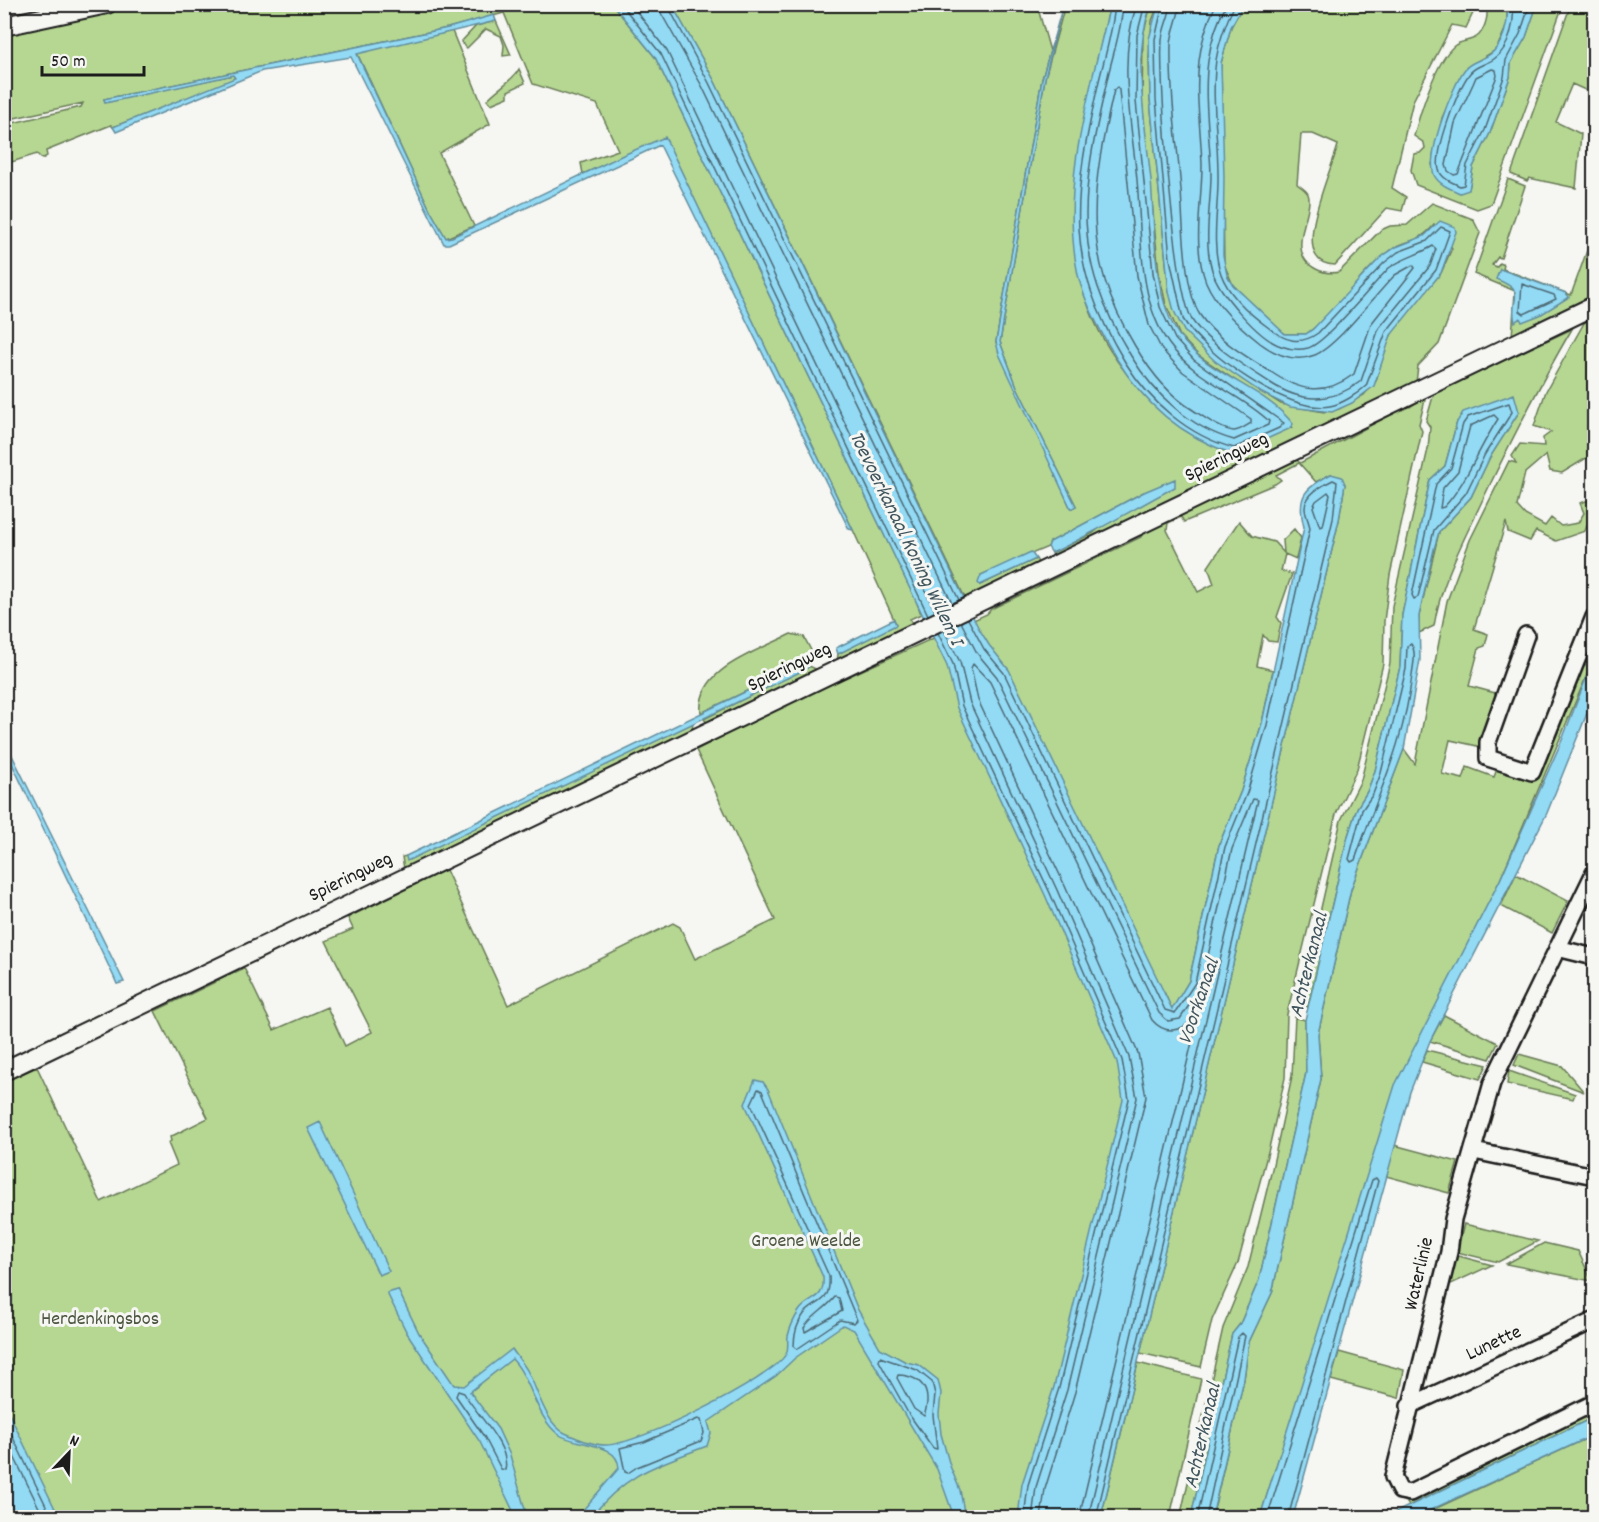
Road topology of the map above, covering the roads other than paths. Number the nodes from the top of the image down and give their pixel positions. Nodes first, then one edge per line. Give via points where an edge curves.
1 (107, 4) edge
2 (4, 26) edge
3 (1594, 306) edge
4 (1594, 617) edge
5 (1526, 634) dead end
6 (1594, 873) edge
7 (1557, 948) junction
8 (1594, 957) edge
9 (4, 1071) edge
10 (1474, 1151) junction
11 (1594, 1176) edge
12 (1594, 1325) edge
13 (1594, 1404) edge
14 (1409, 1406) junction

1 - 2 street
3 - 9 street, Spieringweg
4 - 5 street via 1532,772 1488,758 1488,742
6 - 7 street, Waterlinie
7 - 8 street
7 - 10 street, Waterlinie via 1499,1065
10 - 11 street
10 - 14 street, Waterlinie via 1453,1220 1449,1252
12 - 14 street, Lunette via 1593,1321
13 - 14 street, Waterlinie via 1410,1493 1400,1491 1393,1477

